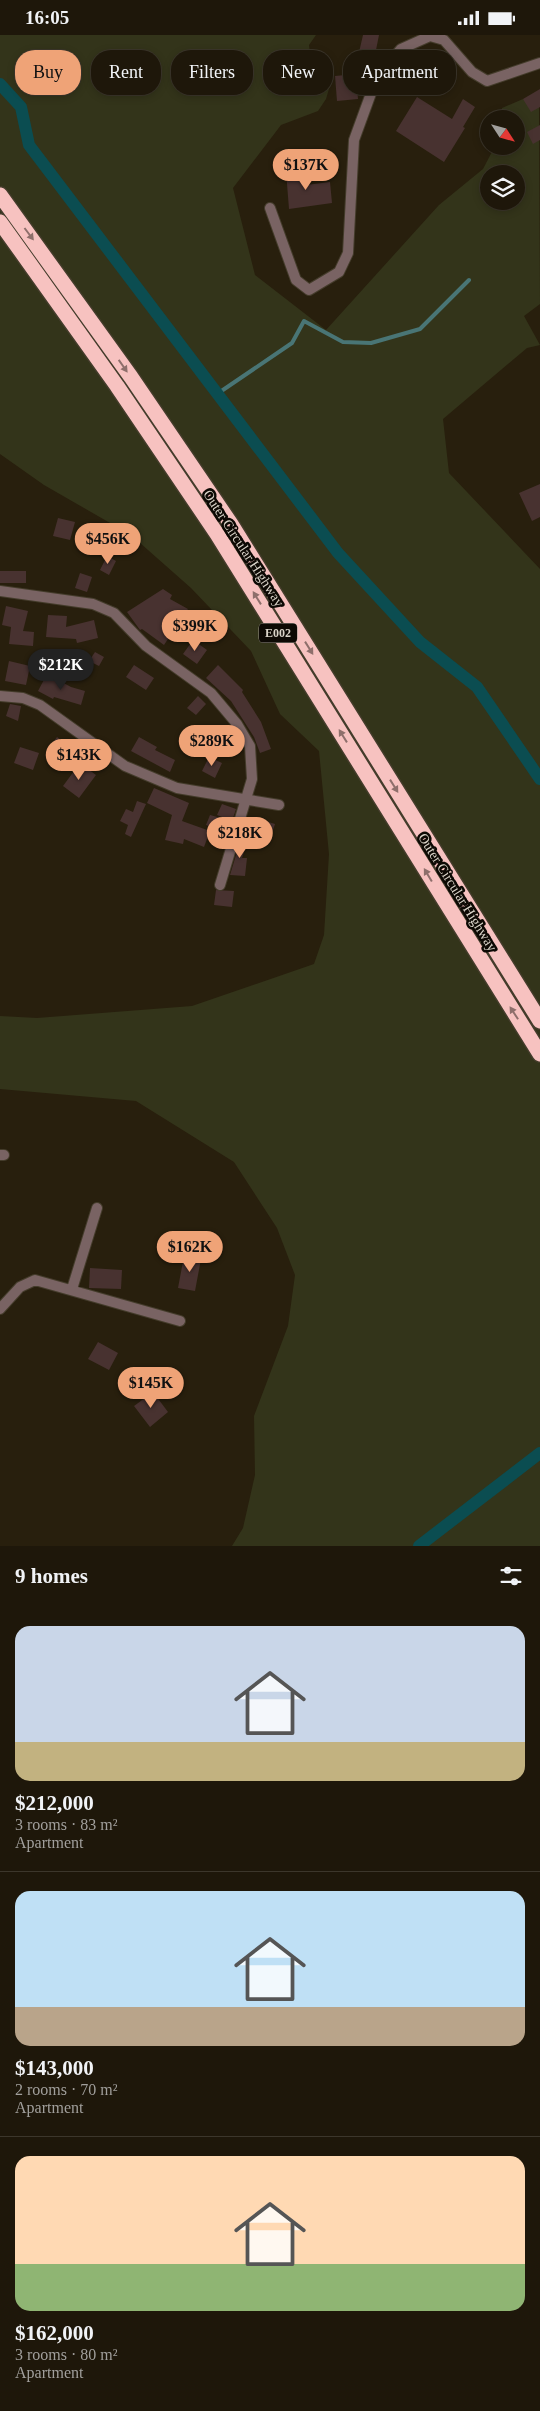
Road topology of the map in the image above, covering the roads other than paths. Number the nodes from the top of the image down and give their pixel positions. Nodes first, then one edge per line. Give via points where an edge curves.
1 (540, 63) edge
2 (0, 195) edge
3 (270, 208) dead end
4 (0, 222) edge
5 (0, 591) edge
6 (0, 696) edge
7 (244, 800) junction
8 (280, 805) dead end
9 (220, 885) dead end
10 (540, 1021) edge
11 (540, 1054) edge
12 (98, 1208) dead end
13 (72, 1289) junction
14 (0, 1309) edge
15 (180, 1321) dead end

1 - 3 street via 487,81 472,72 444,40 430,36 401,49 377,77 354,140 348,253 339,272 309,290 296,280
2 -> 10 highway, Outer Circular Highway / E002 via 162,421 231,524
11 -> 4 highway, Outer Circular Highway / E002 via 216,534 117,386
5 - 7 street via 93,604 114,613 146,646 211,693 237,724 250,746 252,779
6 - 7 street via 23,698 40,705 125,766 177,788
7 - 8 street
7 - 9 street
12 - 13 street
13 - 14 street via 35,1280 20,1287
13 - 15 street

